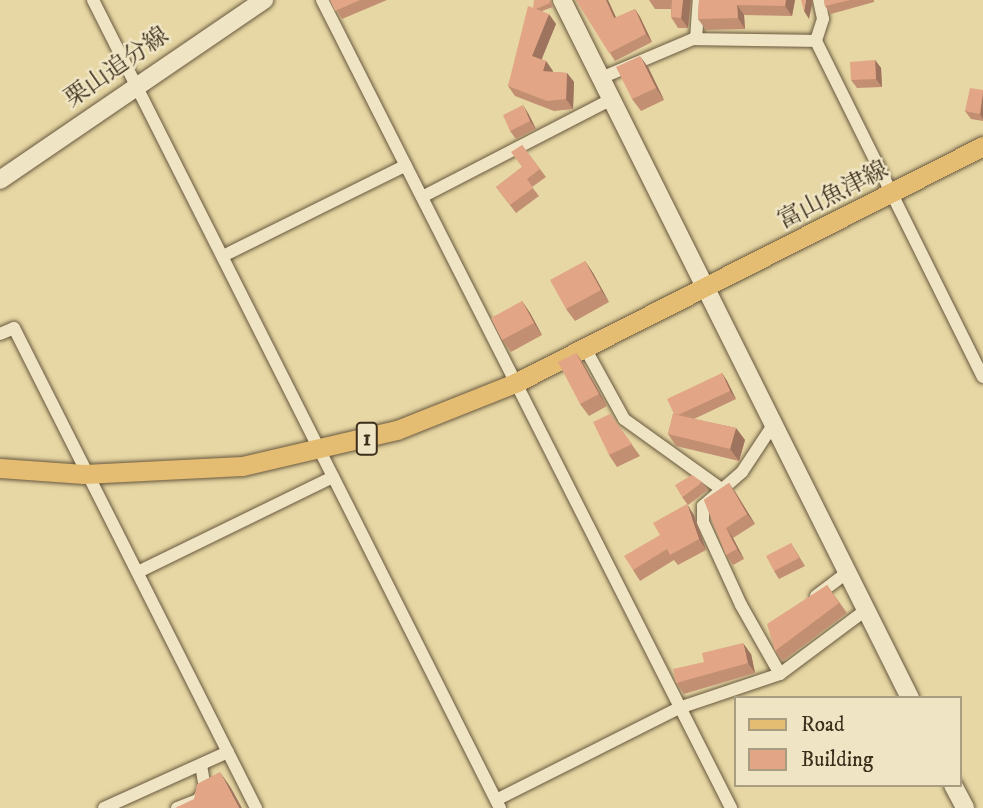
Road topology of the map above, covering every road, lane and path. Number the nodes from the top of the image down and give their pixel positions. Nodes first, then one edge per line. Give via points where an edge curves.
1 (93, 0) edge
2 (264, 0) edge
3 (322, 0) edge
4 (562, 0) edge
5 (699, 0) edge
6 (818, 0) edge
7 (696, 39) junction
8 (816, 41) junction
9 (601, 78) junction
10 (136, 84) junction
11 (612, 99) junction
12 (983, 146) edge
13 (406, 165) junction
14 (0, 180) edge
15 (891, 194) junction
16 (422, 197) junction
17 (223, 256) junction
18 (705, 289) junction
19 (0, 334) edge
20 (585, 348) junction
21 (983, 377) edge
22 (515, 383) junction
23 (773, 425) junction
24 (322, 452) junction
25 (0, 468) edge
26 (84, 474) junction
27 (333, 477) junction
28 (720, 488) junction
29 (138, 572) junction
30 (847, 572) junction
31 (799, 609) edge
32 (866, 610) junction
33 (780, 674) junction
34 (909, 696) edge
35 (679, 708) junction
36 (228, 752) junction
37 (201, 765) junction
38 (954, 787) edge
39 (498, 804) edge
40 (104, 808) edge
41 (177, 808) edge
42 (256, 808) edge
43 (731, 808) edge
44 (965, 808) edge

1 - 10 street
2 - 10 street, 栗山追分線
3 - 13 street
4 - 9 street
5 - 7 street
6 - 8 street via 823,19
7 - 8 street
7 - 9 street via 674,43
8 - 15 street
9 - 11 street
10 - 14 street, 栗山追分線
10 - 17 street
11 - 16 street
11 - 18 street
12 - 15 main road, 富山魚津線 / 1
13 - 16 street
13 - 17 street
15 - 18 main road, 富山魚津線 / 1
15 - 21 street
16 - 22 street
17 - 24 street
18 - 20 main road, 1
18 - 23 street
19 - 26 street via 14,328
20 - 22 main road, 1
20 - 28 street via 624,419
22 - 24 main road, 1
22 - 35 street
23 - 28 street via 742,472
23 - 30 street
24 - 26 main road, 1 via 242,466
24 - 27 street
25 - 26 main road, 1
26 - 29 street
27 - 29 street
27 - 39 street
28 - 33 street via 704,506 703,522
29 - 36 street
30 - 31 street
30 - 32 street
32 - 33 street
32 - 34 street
33 - 35 street
35 - 39 street
35 - 43 street
36 - 37 street
36 - 42 street
37 - 40 street
37 - 41 street via 205,788 198,800
38 - 44 street

